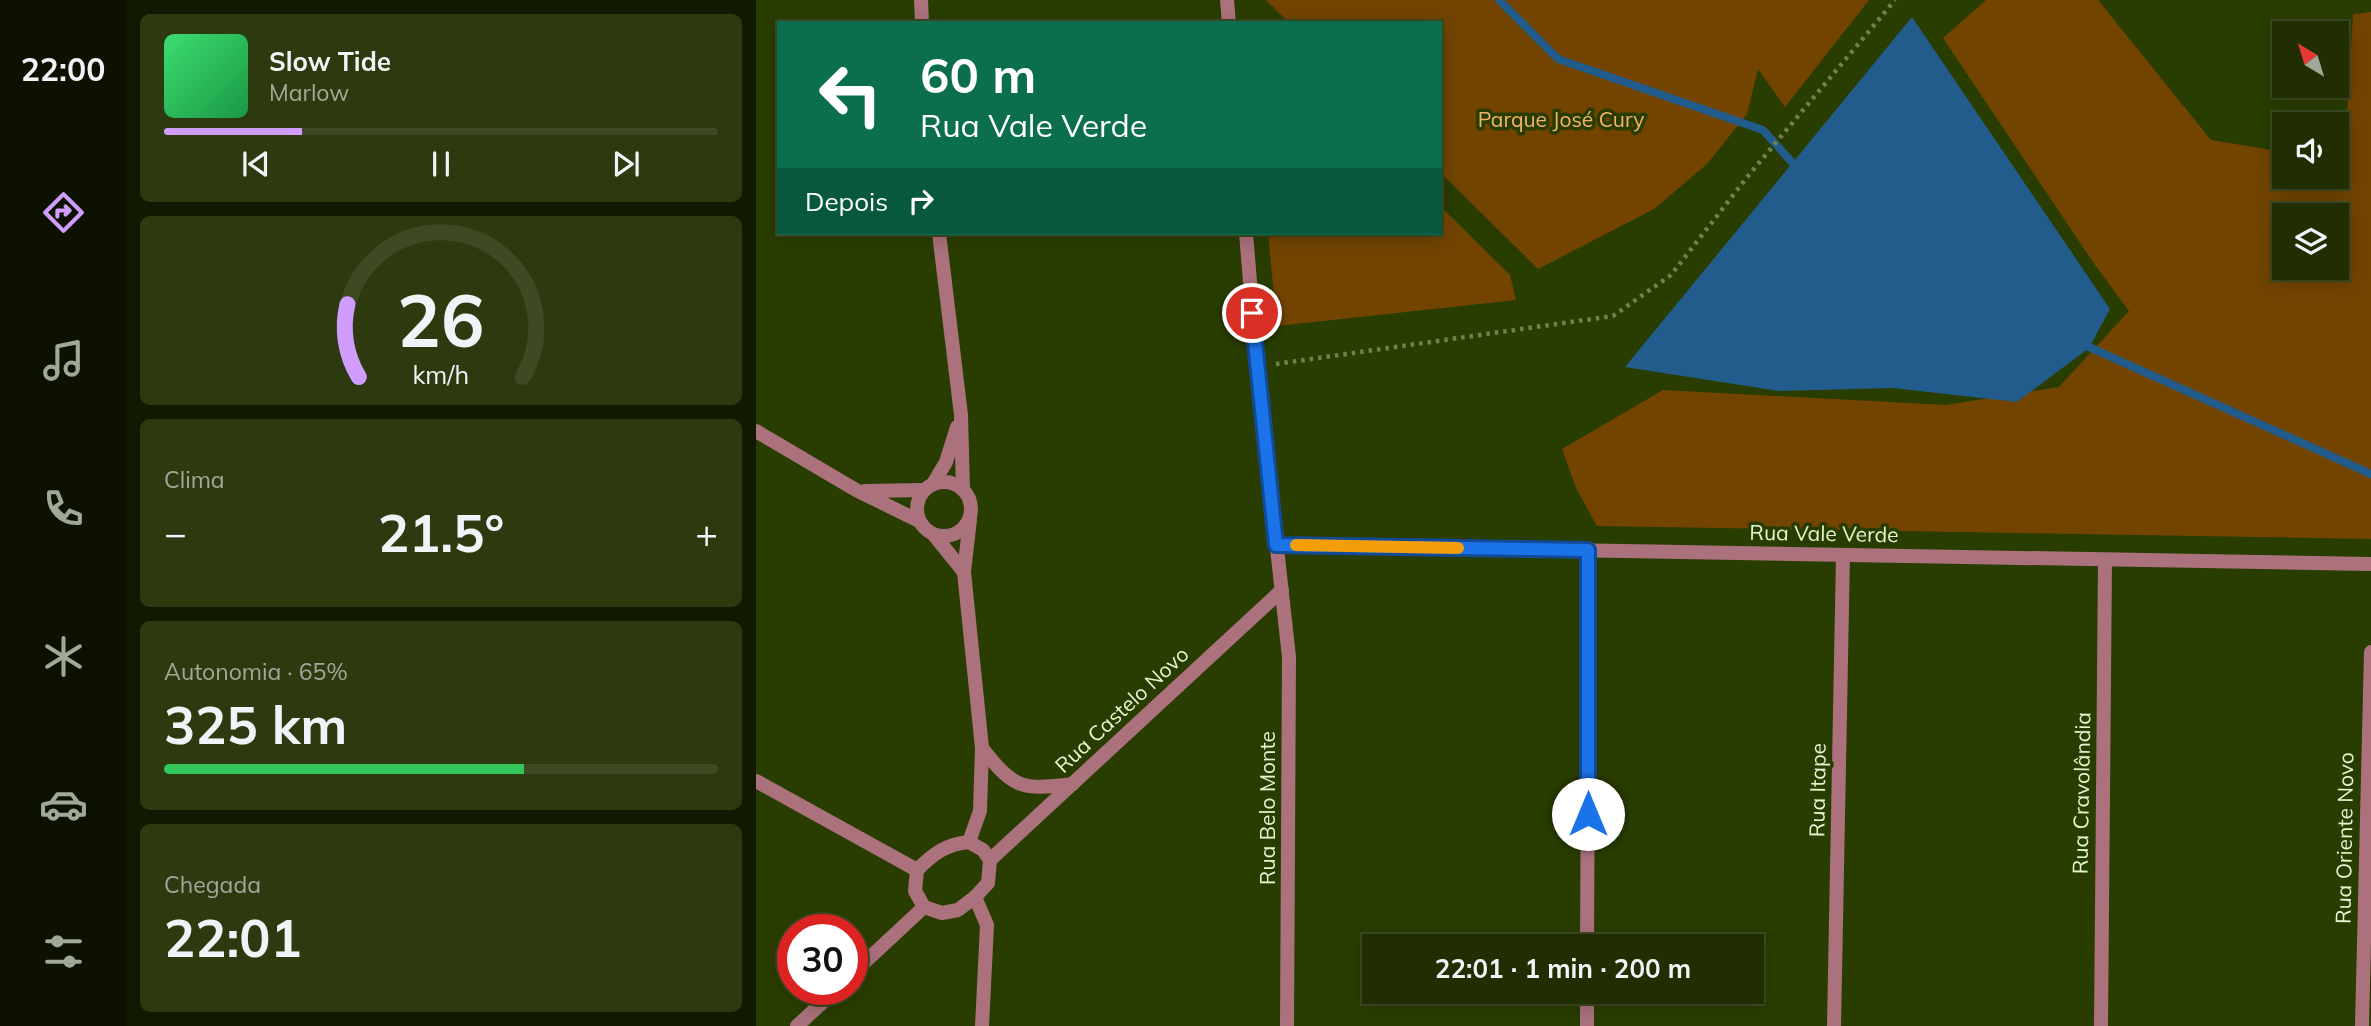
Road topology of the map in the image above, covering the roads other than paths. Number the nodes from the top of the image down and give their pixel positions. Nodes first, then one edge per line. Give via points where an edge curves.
1 (921, 0) edge
2 (1227, 0) edge
3 (922, 21) edge
4 (1229, 21) edge
5 (939, 235) edge
6 (1246, 235) edge
7 (961, 415) junction
8 (756, 430) edge
9 (928, 487) junction
10 (963, 489) junction
11 (856, 490) junction
12 (970, 519) junction
13 (919, 521) junction
14 (934, 535) junction
15 (1276, 545) junction
16 (1588, 550) junction
17 (1843, 555) junction
18 (2105, 560) junction
19 (2371, 564) edge
20 (964, 572) junction
21 (1282, 590) junction
22 (2371, 652) edge
23 (982, 748) junction
24 (756, 781) edge
25 (1073, 784) junction
26 (970, 842) junction
27 (990, 860) junction
28 (917, 870) junction
29 (975, 897) junction
30 (924, 907) junction
31 (1587, 934) edge
32 (868, 959) edge
33 (1587, 1004) edge
34 (820, 1005) edge
35 (797, 1026) edge
36 (982, 1026) edge
37 (1287, 1026) edge
38 (1587, 1026) edge
39 (1834, 1026) edge
40 (2101, 1026) edge
41 (2362, 1026) edge

1 - 3 street
2 - 4 street
5 - 7 street
6 - 15 street, Rua Belo Monte
7 - 9 street via 946,462
7 - 10 street
8 - 11 street
9 - 10 street via 943,482
9 - 11 street
9 - 13 street via 918,500
10 - 12 street via 969,498
11 - 13 street
12 - 14 street via 955,535
12 - 20 street
13 - 14 street
14 - 20 street
15 - 16 street, Rua Vale Verde
15 - 21 street, Rua Belo Monte
16 - 17 street, Rua Vale Verde
16 - 31 street
17 - 18 street, Rua Vale Verde
17 - 39 street, Rua Itape
18 - 19 street, Rua Vale Verde
18 - 40 street, Rua Cravolândia
20 - 23 street
21 - 25 street, Rua Castelo Novo
21 - 37 street, Rua Belo Monte via 1289,657
22 - 41 street, Rua Oriente Novo
23 - 25 street via 1000,771 1017,783 1034,789
23 - 26 street via 980,810
24 - 28 street
25 - 27 street, Rua Castelo Novo
26 - 27 street
26 - 28 street via 953,843
27 - 29 street via 988,883
28 - 30 street via 915,891
29 - 30 street via 958,910 942,913
29 - 36 street via 987,925
30 - 32 street
33 - 38 street
34 - 35 street

